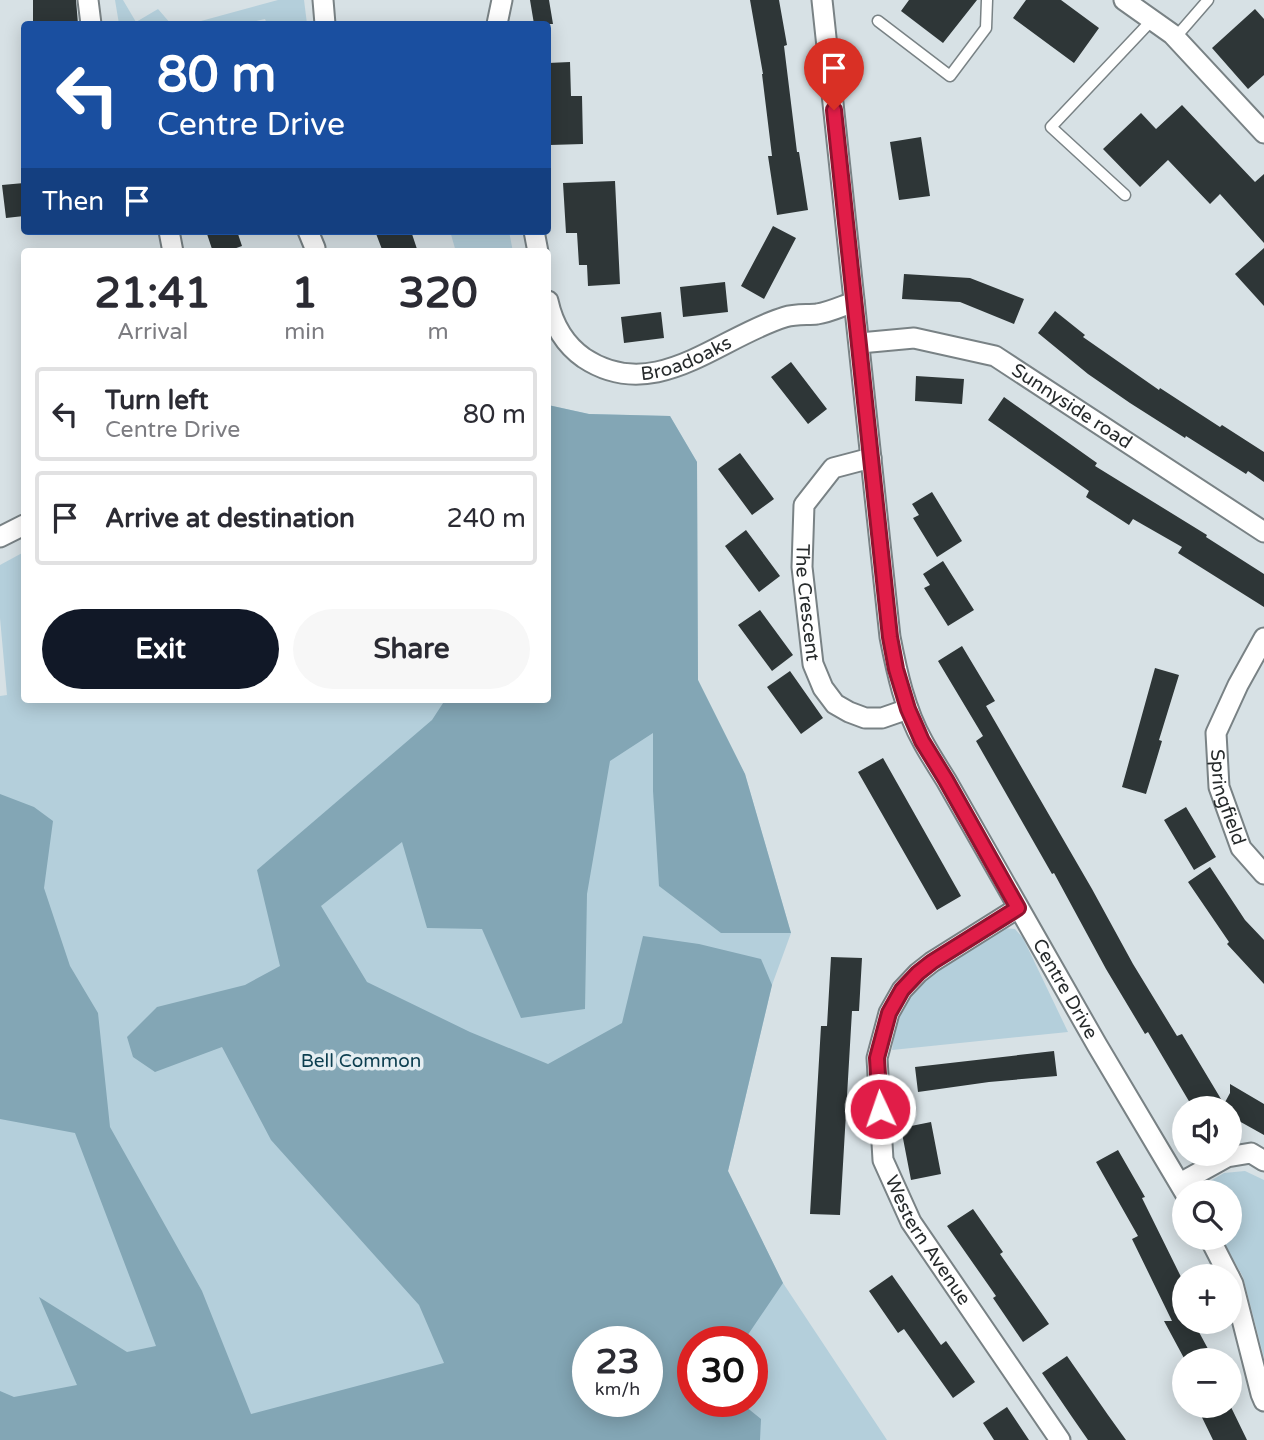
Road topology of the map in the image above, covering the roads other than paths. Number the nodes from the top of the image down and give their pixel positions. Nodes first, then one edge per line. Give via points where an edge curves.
1 (88, 0) edge
2 (323, 0) edge
3 (502, 0) edge
4 (822, 0) edge
5 (987, 0) edge
6 (1124, 0) edge
7 (1208, 0) edge
8 (1152, 20) junction
9 (91, 21) edge
10 (325, 21) edge
11 (498, 21) edge
12 (878, 21) dead end
13 (1175, 38) junction
14 (1264, 133) edge
15 (1125, 195) dead end
16 (854, 302) junction
17 (551, 312) edge
18 (859, 343) junction
19 (871, 458) junction
20 (21, 526) edge
21 (1264, 532) edge
22 (0, 537) edge
23 (1264, 638) edge
24 (908, 709) junction
25 (1264, 874) edge
26 (1018, 908) junction
27 (1264, 1161) edge
28 (1177, 1180) edge
29 (1194, 1180) edge
30 (1242, 1317) edge
31 (1263, 1396) edge
32 (1060, 1440) edge

1 - 9 street
2 - 10 street
3 - 11 street
4 - 16 street, Centre Drive
5 - 12 lane via 986,28 950,76
6 - 8 street
7 - 13 lane
8 - 13 street
8 - 15 lane via 1051,127
13 - 14 street
16 - 17 street, Broadoaks via 820,313 787,316 658,373 628,375 575,352
16 - 18 street, Centre Drive
18 - 19 street, Centre Drive
18 - 21 street, Sunnyside road via 914,338 995,356
19 - 24 street, Centre Drive via 890,637
19 - 24 street, The Crescent via 832,468 804,505 802,567 813,664 835,704 849,712 882,718
20 - 22 street
23 - 25 street, Springfield via 1216,733 1219,787 1241,848
24 - 26 street, Centre Drive
26 - 28 street, Centre Drive
26 - 32 street, Western Avenue via 918,973 889,1013 877,1058 883,1160 911,1222
27 - 29 street via 1251,1153 1227,1157
30 - 31 street

